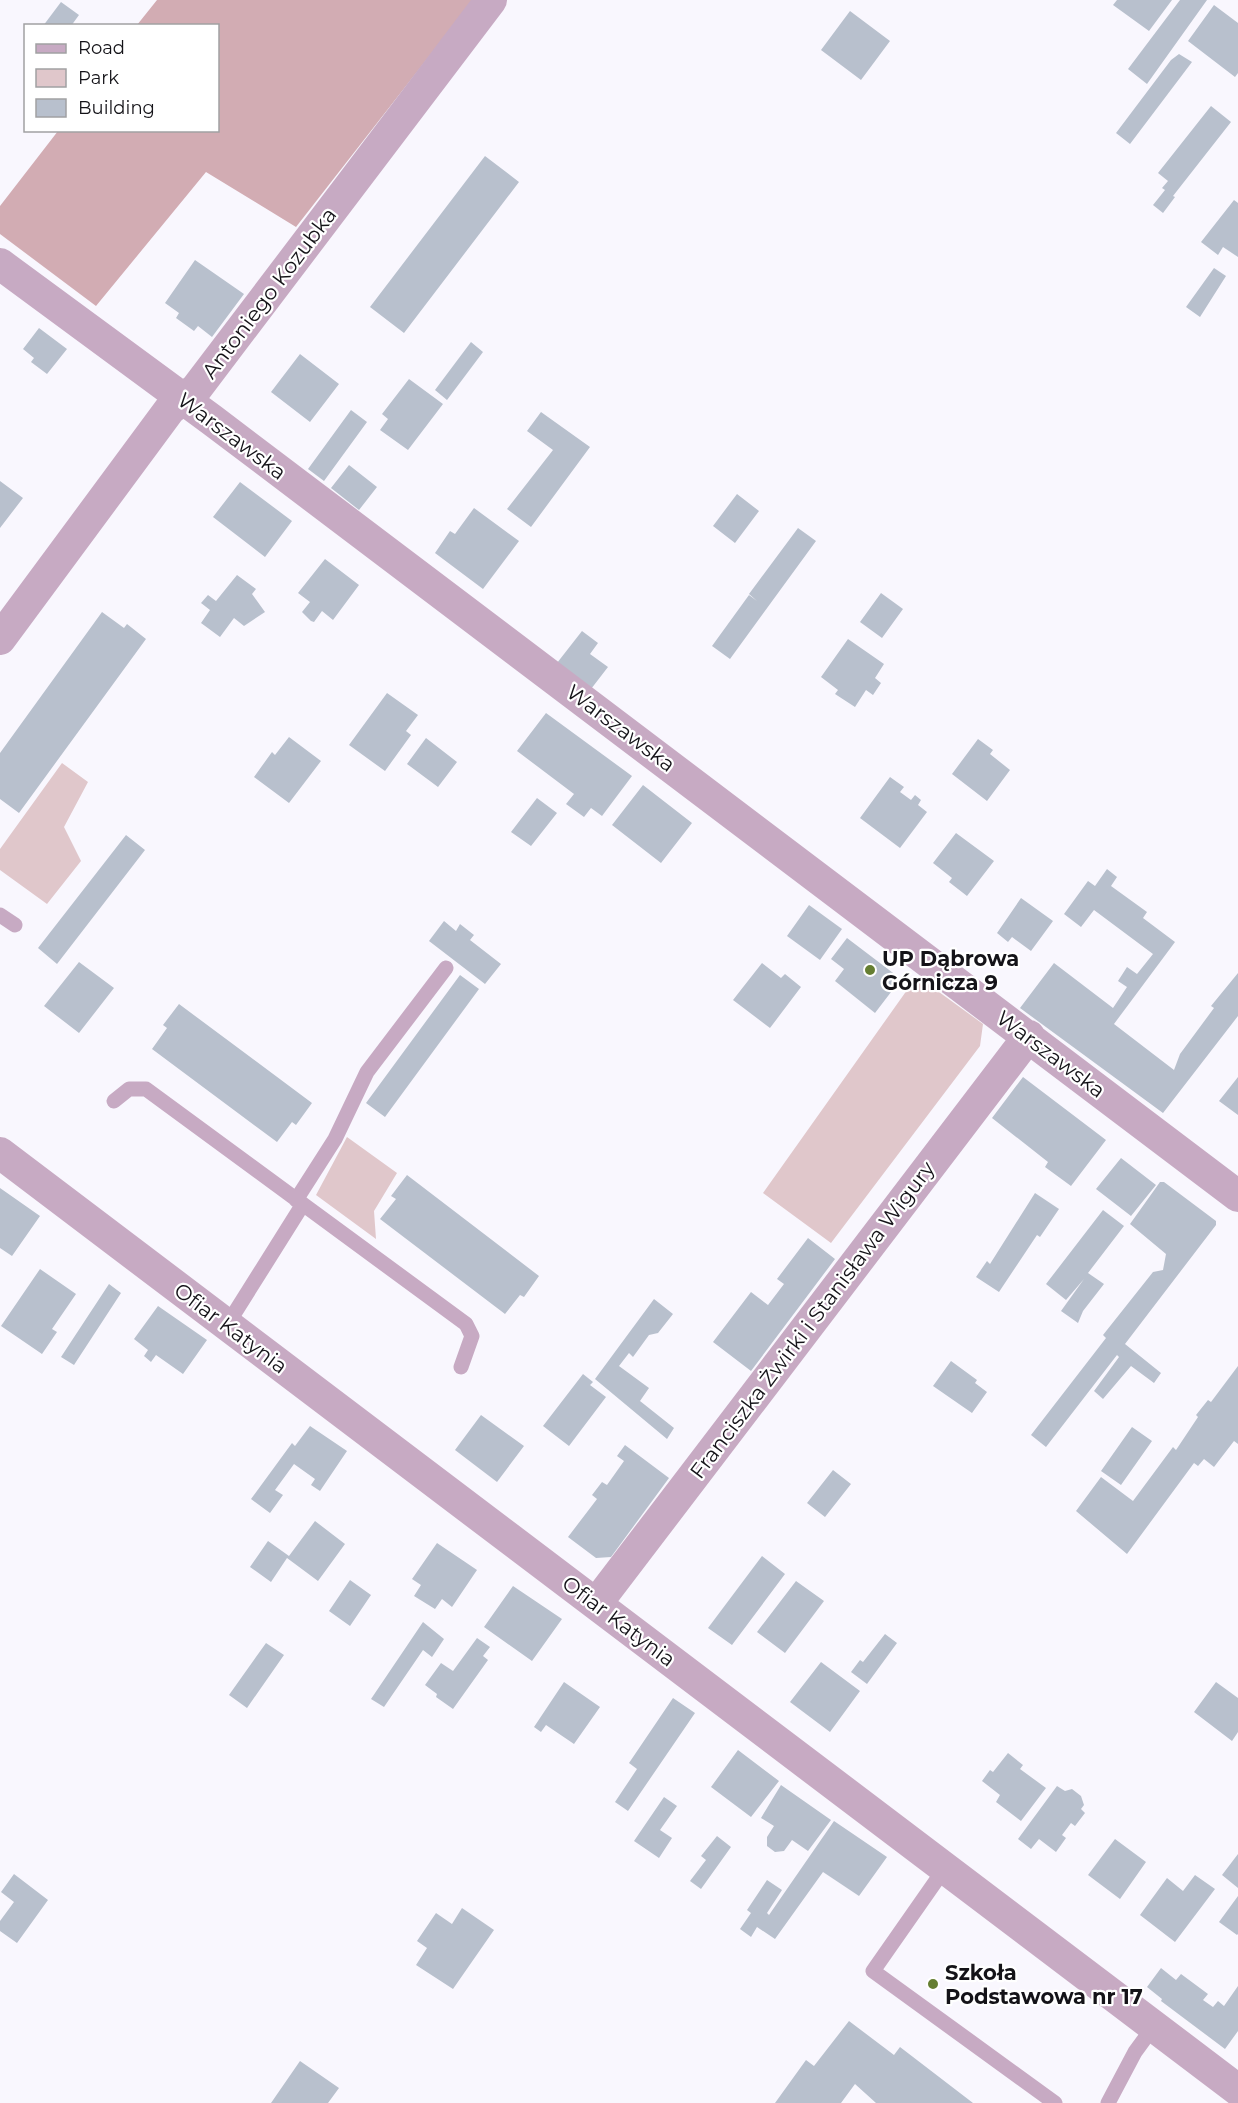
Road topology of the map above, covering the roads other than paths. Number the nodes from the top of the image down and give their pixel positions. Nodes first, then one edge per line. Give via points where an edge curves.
1 (491, 0) edge
2 (0, 264) edge
3 (183, 399) junction
4 (0, 639) edge
5 (0, 915) edge
6 (15, 925) dead end
7 (446, 968) dead end
8 (1029, 1036) junction
9 (114, 1101) dead end
10 (0, 1153) edge
11 (1238, 1196) edge
12 (300, 1202) junction
13 (227, 1325) junction
14 (461, 1367) dead end
15 (596, 1604) junction
16 (945, 1868) junction
17 (1154, 2026) junction
18 (1238, 2090) edge
19 (1055, 2103) edge
20 (1108, 2103) edge

1 - 3 street, Antoniego Kozubka via 196,389
2 - 3 street, Warszawska
3 - 4 street, Antoniego Kozubka via 170,409
3 - 8 street, Warszawska
5 - 6 lane
7 - 12 lane via 367,1072
8 - 11 street, Warszawska
8 - 15 street, Franciszka Żwirki i Stanisława Wigury
9 - 12 lane via 129,1089 146,1089
10 - 13 street, Ofiar Katynia
12 - 13 lane
12 - 14 lane via 465,1324 472,1336
13 - 15 street, Ofiar Katynia
15 - 16 street, Ofiar Katynia
16 - 17 street, Ofiar Katynia
16 - 19 lane via 873,1971
17 - 18 street, Ofiar Katynia
17 - 20 lane

